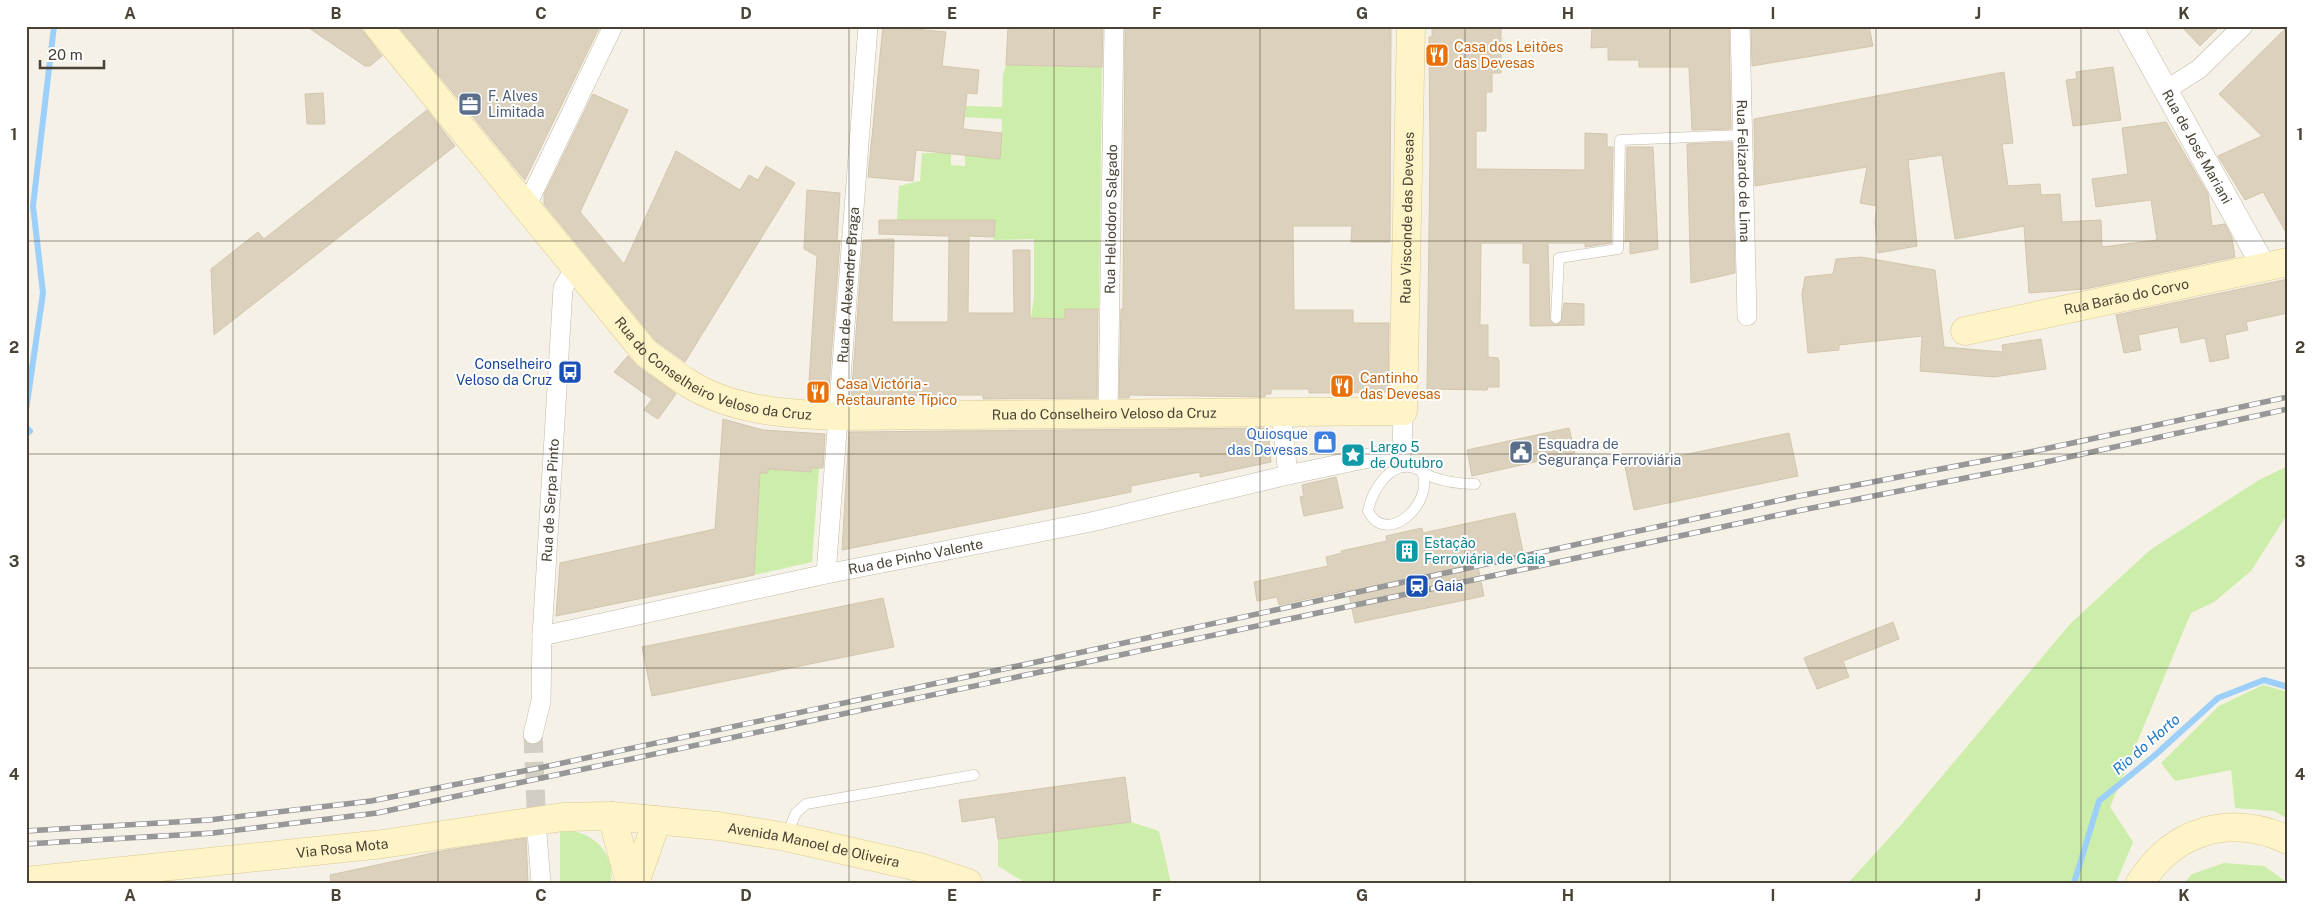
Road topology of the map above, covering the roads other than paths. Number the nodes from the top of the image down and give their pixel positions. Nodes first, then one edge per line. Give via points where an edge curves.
1 (378, 26) edge
2 (613, 26) edge
3 (868, 26) edge
4 (1114, 26) edge
5 (1411, 26) edge
6 (1740, 26) edge
7 (2130, 26) edge
8 (2243, 26) edge
9 (2166, 90) junction
10 (1742, 135) junction
11 (526, 207) junction
12 (2276, 265) edge
13 (575, 268) junction
14 (1747, 316) dead end
15 (1556, 318) dead end
16 (1966, 331) dead end
17 (1281, 411) junction
18 (1403, 411) junction
19 (1108, 413) junction
20 (838, 416) junction
21 (1403, 460) junction
22 (1422, 472) junction
23 (1288, 475) junction
24 (1475, 484) dead end
25 (826, 574) junction
26 (542, 636) junction
27 (533, 734) tunnel mouth
28 (974, 775) dead end
29 (612, 816) junction
30 (657, 820) junction
31 (537, 833) tunnel mouth
32 (786, 837) junction
33 (2288, 840) edge
34 (26, 881) edge
35 (541, 883) edge
36 (630, 883) edge
37 (635, 883) edge
38 (968, 883) edge
39 (2140, 883) edge

1 - 11 main road, Rua do Conselheiro Veloso da Cruz
2 - 11 street
3 - 20 street, Rua de Alexandre Braga
4 - 19 street, Rua Heliodoro Salgado
5 - 18 main road, Rua Visconde das Devesas
6 - 10 street, Rua Felizardo de Lima
7 - 9 street, Rua de José Mariani
8 - 9 street via 2199,69
9 - 12 street, Rua de José Mariani
10 - 14 street, Rua Felizardo de Lima
10 - 15 lane via 1620,140 1618,249 1559,258
11 - 13 main road, Rua do Conselheiro Veloso da Cruz
12 - 16 main road, Rua Barão do Corvo
13 - 20 main road, Rua do Conselheiro Veloso da Cruz via 644,352 690,384 731,402 785,414
13 - 26 street, Rua de Serpa Pinto via 564,288
17 - 18 main road
17 - 19 main road, Rua do Conselheiro Veloso da Cruz
17 - 23 street
18 - 21 street
19 - 20 main road, Rua do Conselheiro Veloso da Cruz
20 - 25 street, Rua de Alexandre Braga
21 - 22 lane
21 - 22 lane via 1382,479 1370,501 1368,511 1380,525 1390,525 1411,514 1422,499 1425,485
21 - 23 street
22 - 24 lane via 1453,483
23 - 25 street, Rua de Pinho Valente via 1090,522
25 - 26 street, Rua de Pinho Valente
26 - 27 street, Rua de Serpa Pinto via 541,701
28 - 32 lane via 806,804 796,812
29 - 30 main road, Via Rosa Mota
29 - 34 main road, Via Rosa Mota via 563,817 383,844
29 - 36 main road
30 - 32 main road, Avenida Manoel de Oliveira
30 - 37 main road
31 - 35 street
32 - 38 main road, Avenida Manoel de Oliveira via 923,868
33 - 39 main road via 2265,830 2241,826 2207,831 2174,846 2160,857

